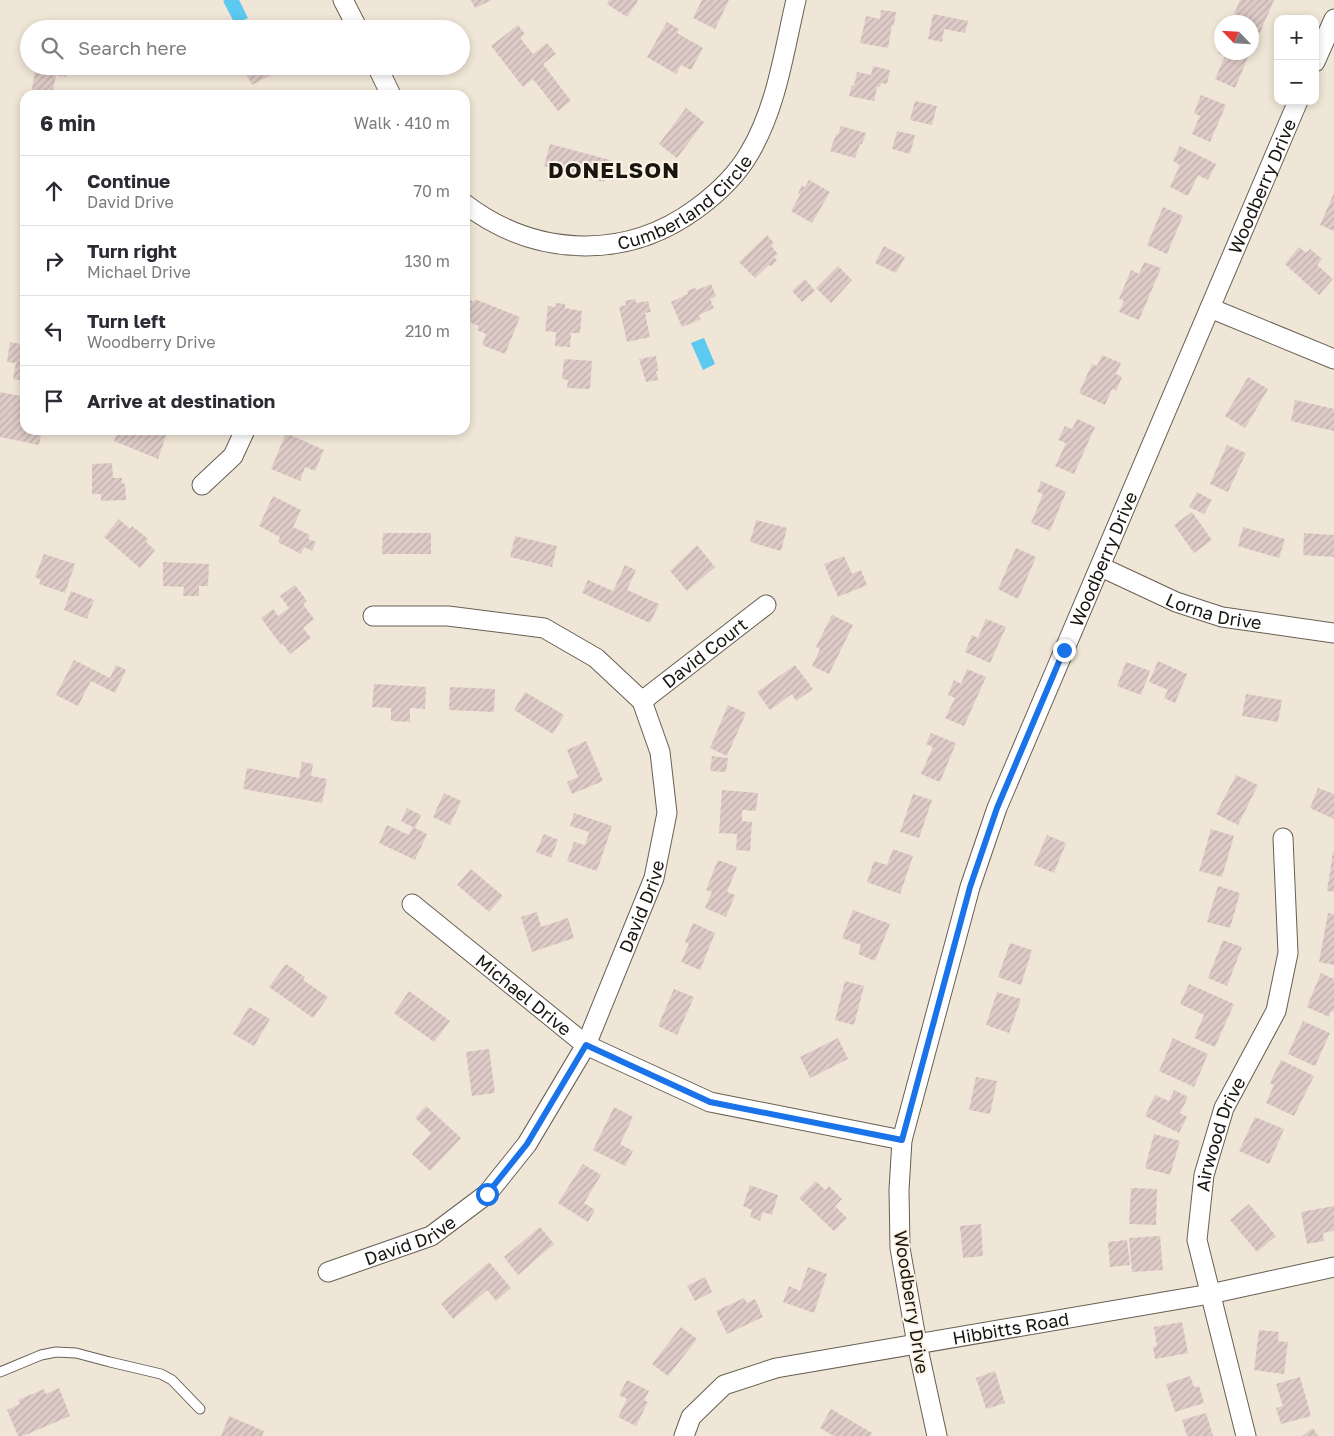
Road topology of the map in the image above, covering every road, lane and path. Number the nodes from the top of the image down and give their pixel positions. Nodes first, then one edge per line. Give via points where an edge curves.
1 (343, 0) edge
2 (796, 0) edge
3 (1334, 19) edge
4 (353, 20) edge
5 (1316, 60) edge
6 (381, 75) edge
7 (389, 90) edge
8 (1296, 105) edge
9 (470, 208) edge
10 (1210, 308) junction
11 (1334, 359) edge
12 (244, 435) edge
13 (202, 485) dead end
14 (1101, 567) junction
15 (766, 605) dead end
16 (373, 616) dead end
17 (1334, 633) edge
18 (642, 701) junction
19 (1283, 838) dead end
20 (412, 904) dead end
21 (586, 1045) junction
22 (902, 1140) junction
23 (1334, 1267) edge
24 (328, 1272) dead end
25 (1210, 1294) junction
26 (917, 1344) junction
27 (0, 1372) edge
28 (200, 1409) dead end
29 (684, 1436) edge
30 (937, 1436) edge
31 (1246, 1436) edge

1 - 4 street
2 - 9 street, Cumberland Circle via 774,94 752,149 730,180 692,212 670,226 634,240 599,246 567,246 530,239 492,223
3 - 5 street
6 - 7 street
8 - 10 street, Woodberry Drive
10 - 11 street
10 - 14 street, Woodberry Drive
12 - 13 street via 233,456
14 - 17 street, Lorna Drive via 1176,602 1222,617
14 - 22 street, Woodberry Drive via 1001,799 973,878
15 - 18 street, David Court
16 - 18 street, David Drive via 448,616 544,628 596,658
18 - 21 street, David Drive via 660,752 668,813 654,878
19 - 25 street, Airwood Drive via 1288,953 1276,1011 1224,1108 1204,1175 1197,1240
20 - 21 street, Michael Drive
21 - 22 street, Michael Drive via 710,1102
21 - 24 street, David Drive via 527,1144 487,1194 431,1236
22 - 26 street, Woodberry Drive via 900,1248
23 - 25 street, Hibbitts Road
25 - 26 street, Hibbitts Road
25 - 31 street, Airwood Drive
26 - 29 street, Hibbitts Road via 776,1368 724,1385 691,1417
26 - 30 street, Woodberry Drive
27 - 28 lane via 41,1355 76,1353 162,1374

